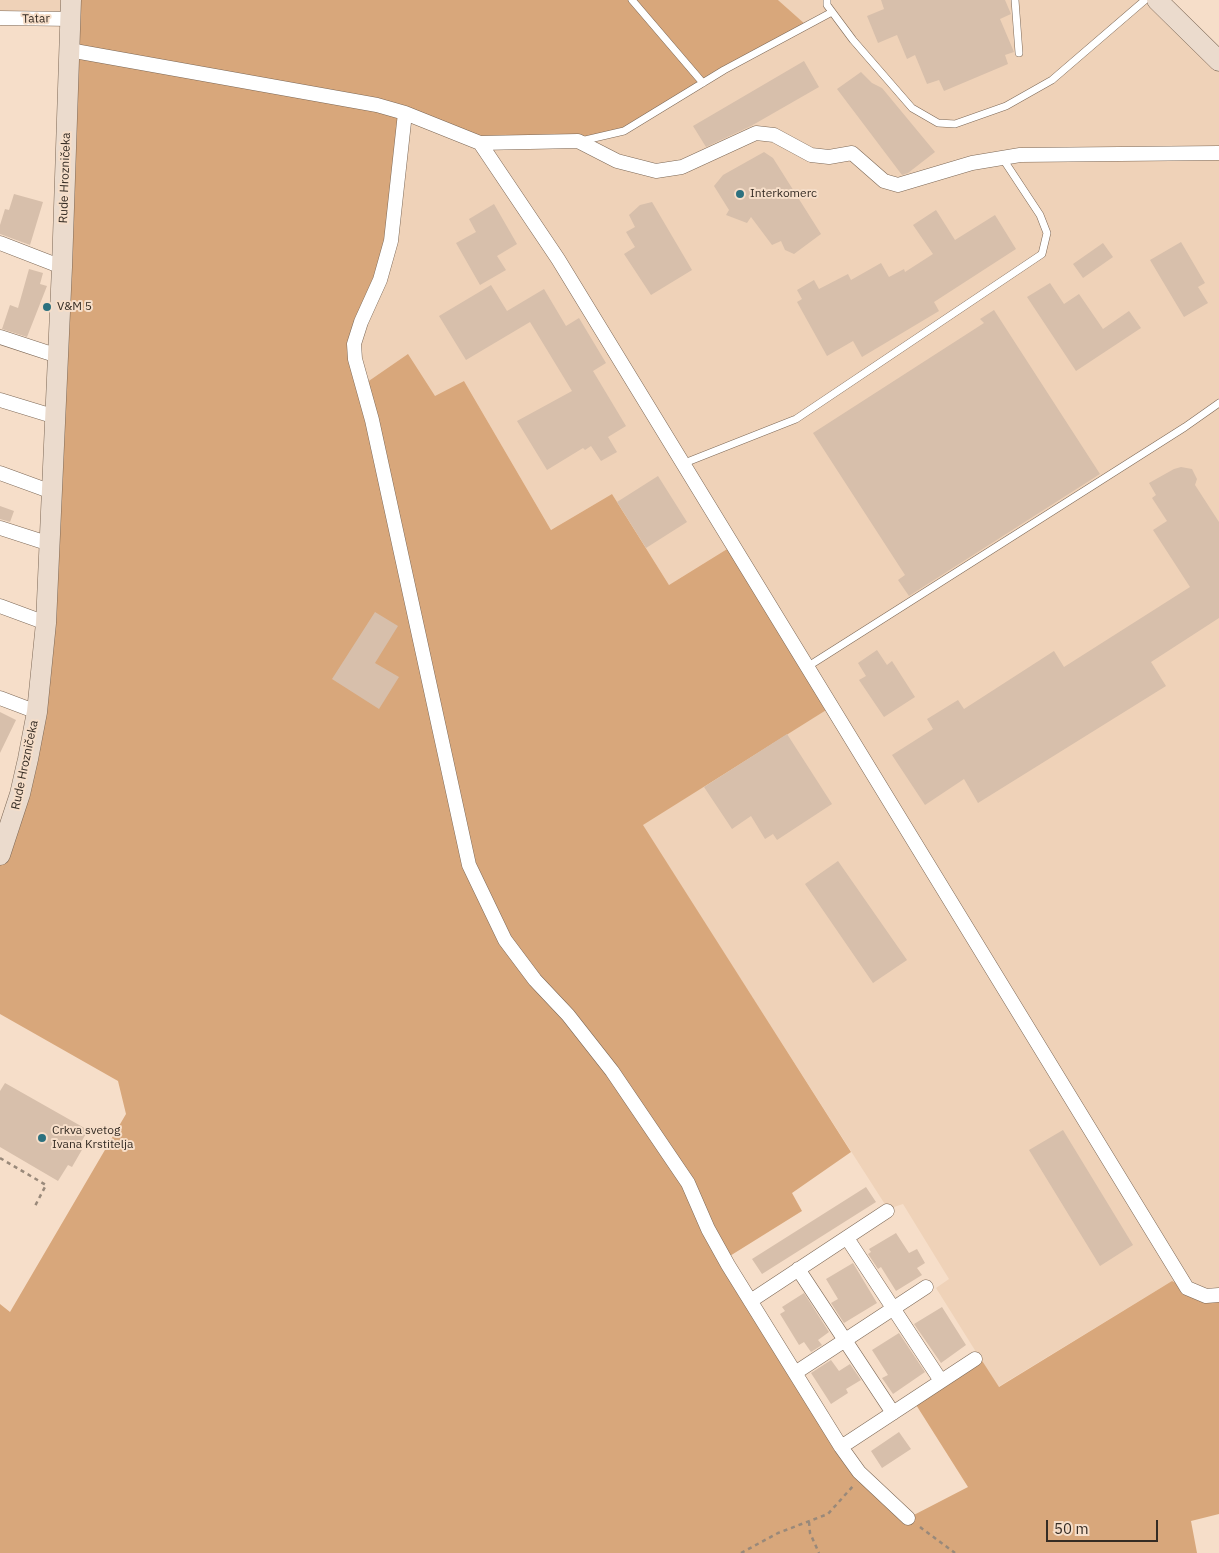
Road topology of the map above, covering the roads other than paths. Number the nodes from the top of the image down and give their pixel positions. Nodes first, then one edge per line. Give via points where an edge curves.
1 (632, 0) edge
2 (827, 0) edge
3 (1015, 0) edge
4 (1145, 0) edge
5 (1157, 0) edge
6 (71, 9) edge
7 (832, 12) junction
8 (0, 18) edge
9 (70, 50) junction
10 (1019, 53) dead end
11 (1219, 61) edge
12 (703, 83) junction
13 (405, 113) junction
14 (578, 141) junction
15 (480, 143) junction
16 (1219, 153) edge
17 (1003, 159) junction
18 (0, 243) edge
19 (62, 267) junction
20 (0, 337) edge
21 (58, 356) junction
22 (0, 400) edge
23 (1219, 403) edge
24 (56, 417) junction
25 (682, 464) junction
26 (0, 473) edge
27 (52, 492) junction
28 (0, 528) edge
29 (50, 544) junction
30 (0, 606) edge
31 (46, 623) junction
32 (806, 668) junction
33 (0, 698) edge
34 (37, 712) junction
35 (7, 816) edge
36 (0, 856) edge
37 (886, 1211) dead end
38 (847, 1238) junction
39 (798, 1269) junction
40 (926, 1287) dead end
41 (1219, 1295) edge
42 (752, 1300) junction
43 (892, 1310) junction
44 (844, 1340) junction
45 (975, 1359) dead end
46 (794, 1373) junction
47 (941, 1381) junction
48 (893, 1413) junction
49 (841, 1447) junction
50 (908, 1518) road end

1 - 12 lane
2 - 7 lane
3 - 10 lane
4 - 7 lane via 1052,80 1006,106 955,124 938,123 912,108 881,75
5 - 11 street
6 - 8 street, Tatar
6 - 9 street, Rude Hrozničeka
7 - 12 lane
9 - 13 street
9 - 19 street, Rude Hrozničeka
12 - 14 lane via 624,131
13 - 15 street
13 - 42 street via 391,241 380,280 354,344 355,359 372,420 469,865 505,940 612,1071 688,1183 708,1229
14 - 15 street
14 - 17 street via 617,161 656,171 682,167 756,133 774,135 811,155 829,157 852,153 884,181 898,185 972,163
15 - 25 street via 558,259
16 - 17 street via 1020,155
17 - 25 lane via 1040,215 1047,233 1042,254 796,418
18 - 19 street
19 - 21 street, Rude Hrozničeka
20 - 21 street
21 - 24 street, Rude Hrozničeka
22 - 24 street
23 - 32 lane
24 - 27 street, Rude Hrozničeka
25 - 32 street
26 - 27 street
27 - 29 street, Rude Hrozničeka
28 - 29 street
29 - 31 street, Rude Hrozničeka
30 - 31 street
31 - 34 street, Rude Hrozničeka
32 - 41 street via 1187,1288 1206,1296
33 - 34 street, Rude Hrozničeka
34 - 35 street, Rude Hrozničeka via 28,760
35 - 36 street, Rude Hrozničeka
37 - 38 street
38 - 39 street
38 - 43 street
39 - 42 street
39 - 44 street
40 - 43 street
42 - 46 street
43 - 44 street
43 - 47 street
44 - 46 street
44 - 48 street
45 - 47 street
46 - 49 street
47 - 48 street
48 - 49 street
49 - 50 street via 859,1472

